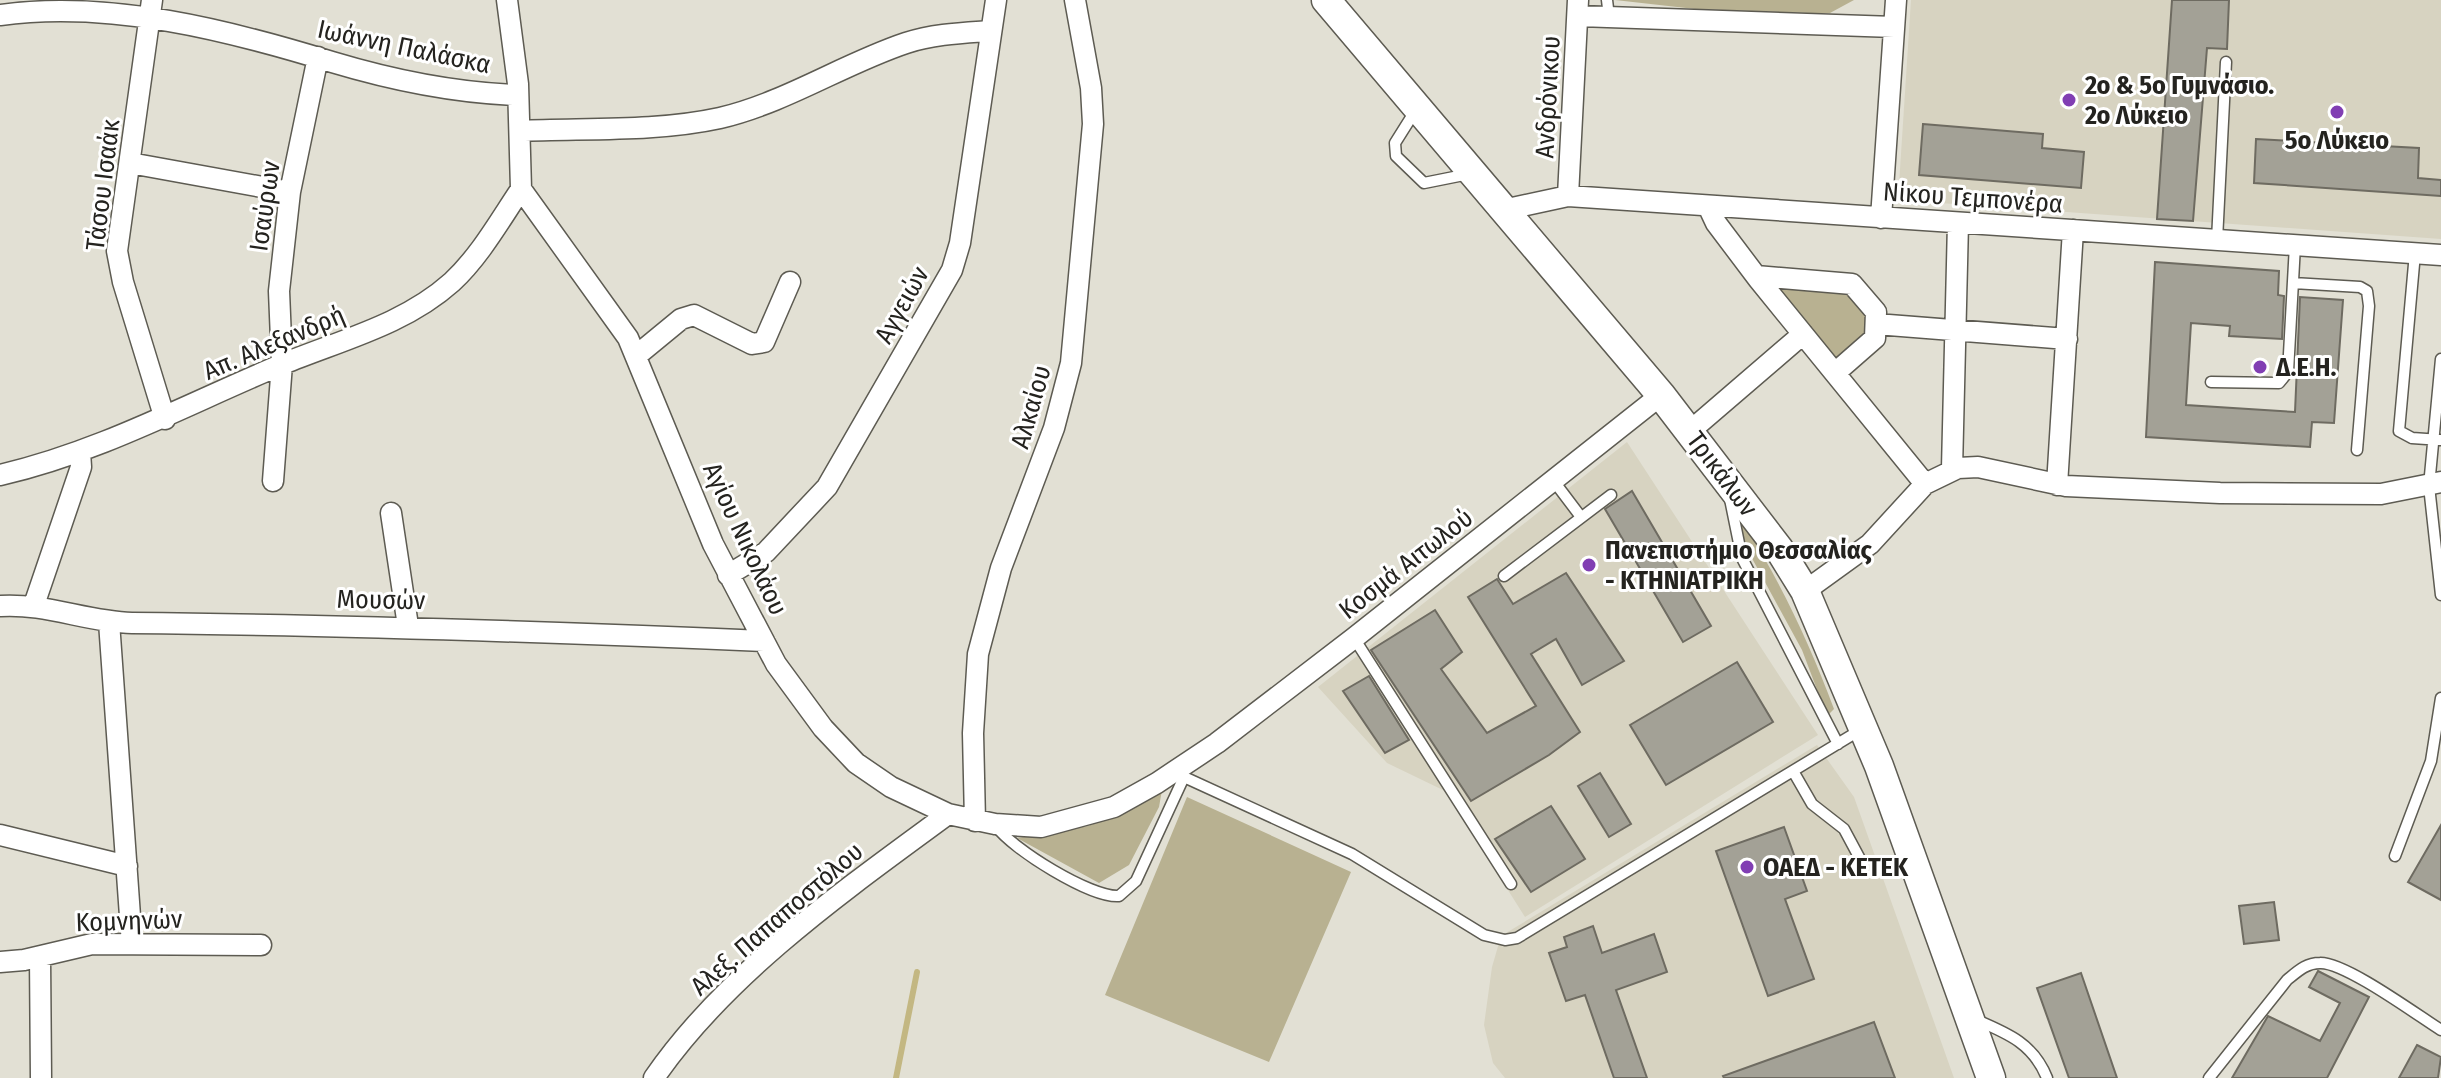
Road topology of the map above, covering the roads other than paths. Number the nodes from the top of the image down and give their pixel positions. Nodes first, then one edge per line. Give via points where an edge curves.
1 (507, 0) edge
2 (996, 0) edge
3 (1075, 0) edge
4 (1326, 0) edge
5 (1896, 0) edge
6 (152, 3) edge
7 (1578, 8) edge
8 (1608, 8) edge
9 (0, 15) edge
10 (1894, 27) junction
11 (990, 31) junction
12 (318, 57) junction
13 (2226, 62) dead end
14 (518, 95) junction
15 (1418, 107) junction
16 (520, 131) junction
17 (130, 163) junction
18 (1471, 173) junction
19 (521, 189) junction
20 (290, 192) junction
21 (1568, 196) junction
22 (1708, 206) junction
23 (1503, 210) junction
24 (1881, 218) junction
25 (1958, 223) junction
26 (2073, 230) junction
27 (2217, 240) junction
28 (2295, 245) junction
29 (2415, 253) junction
30 (2441, 255) edge
31 (1756, 276) junction
32 (790, 282) dead end
33 (2293, 283) junction
34 (1876, 324) junction
35 (1954, 332) junction
36 (1803, 334) junction
37 (2067, 339) junction
38 (636, 356) junction
39 (2441, 359) edge
40 (282, 364) junction
41 (1835, 373) junction
42 (2211, 382) dead end
43 (1661, 395) junction
44 (165, 419) junction
45 (1689, 432) junction
46 (2436, 440) edge
47 (2357, 450) dead end
48 (80, 452) junction
49 (1952, 469) junction
50 (0, 475) edge
51 (1553, 480) junction
52 (273, 481) dead end
53 (1727, 481) junction
54 (1925, 484) junction
55 (2435, 484) edge
56 (2057, 485) junction
57 (1611, 495) dead end
58 (391, 513) dead end
59 (1581, 517) junction
60 (728, 575) junction
61 (1504, 576) dead end
62 (1805, 591) junction
63 (2441, 595) edge
64 (34, 605) junction
65 (0, 606) edge
66 (109, 622) junction
67 (408, 626) junction
68 (1354, 638) junction
69 (764, 641) junction
70 (2441, 698) edge
71 (1863, 728) junction
72 (1838, 744) junction
73 (1793, 771) junction
74 (1181, 773) junction
75 (948, 814) junction
76 (985, 823) junction
77 (0, 835) edge
78 (2395, 856) dead end
79 (1859, 857) dead end
80 (127, 866) junction
81 (1511, 884) dead end
82 (132, 944) junction
83 (261, 945) dead end
84 (40, 957) junction
85 (0, 962) edge
86 (1969, 1017) junction
87 (2441, 1030) edge
88 (41, 1078) edge
89 (654, 1078) edge
90 (1991, 1078) edge
91 (2047, 1078) edge
92 (2209, 1078) edge

1 - 14 street
2 - 11 street, Αγγειών
3 - 76 street, Αλκαίου via 1093,124 1077,314 1054,428 982,630 973,733
4 - 15 main road, Τρικάλων
5 - 10 street
6 - 9 street, Ιωάννη Παλάσκα via 59,2
6 - 12 street, Ιωάννη Παλάσκα
6 - 17 street, Τάσου Ισαάκ
7 - 8 street
7 - 21 street, Ανδρόνικου
8 - 10 street
10 - 24 street
11 - 16 street via 939,34 906,43 790,96 720,118
11 - 60 street, Αγγειών via 952,270 827,487 766,552
12 - 14 street, Ιωάννη Παλάσκα via 460,92
12 - 20 street, Ισαύρων
13 - 27 lane
14 - 16 street
15 - 18 main road, Τρικάλων
15 - 18 lane via 1395,143 1396,156 1424,183
16 - 19 street
17 - 20 street
17 - 44 street, Τάσου Ισαάκ via 118,258
18 - 23 main road, Τρικάλων
19 - 38 street, Αγίου Νικολάου via 607,306
19 - 40 street, Απ. Αλεξανδρή via 470,262 434,296 393,321
20 - 40 street, Ισαύρων via 279,291
21 - 22 street, Νίκου Τεμπονέρα
21 - 23 street, Νίκου Τεμπονέρα
22 - 24 street, Νίκου Τεμπονέρα
22 - 31 street
23 - 43 main road, Τρικάλων
24 - 25 street, Νίκου Τεμπονέρα
25 - 26 street, Νίκου Τεμπονέρα
25 - 35 street
26 - 27 street, Νίκου Τεμπονέρα
26 - 37 street
27 - 28 street, Νίκου Τεμπονέρα
28 - 29 street, Νίκου Τεμπονέρα
28 - 33 lane
29 - 30 street, Νίκου Τεμπονέρα
29 - 46 lane via 2399,431
31 - 34 street via 1852,284 1876,312
31 - 36 street
32 - 38 street via 758,345 694,315 681,319
33 - 42 lane via 2284,380
33 - 47 lane via 2367,291
34 - 35 street
34 - 41 street via 1875,338
35 - 37 street
35 - 49 street
36 - 41 street
36 - 45 street
37 - 56 street
38 - 60 street, Αγίου Νικολάου
39 - 46 lane
40 - 44 street, Απ. Αλεξανδρή
40 - 52 street, Ισαύρων
41 - 54 street
43 - 45 main road, Τρικάλων
43 - 51 street, Κοσμά Αιτωλού
44 - 48 street, Απ. Αλεξανδρή
45 - 53 main road, Τρικάλων
46 - 55 lane
48 - 50 street, Απ. Αλεξανδρή
48 - 64 street via 81,467
49 - 54 street
49 - 56 street via 1978,467
51 - 59 lane
51 - 68 street, Κοσμά Αιτωλού
53 - 62 main road, Τρικάλων
53 - 72 lane via 1742,558
54 - 62 street via 1870,544
55 - 56 street via 2381,494
55 - 63 lane
57 - 59 lane
58 - 67 street
59 - 61 lane
60 - 69 street, Αγίου Νικολάου
62 - 71 main road, Τρικάλων
64 - 65 street, Μουσών
64 - 66 street, Μουσών
66 - 67 street, Μουσών
66 - 80 street
67 - 69 street, Μουσών
68 - 74 street, Κοσμά Αιτωλού
68 - 81 lane
69 - 75 street, Αγίου Νικολάου via 823,728 856,763 891,787
70 - 78 lane via 2431,761
71 - 72 lane
71 - 86 main road, Τρικάλων
72 - 73 lane
73 - 74 lane via 1517,938 1505,940 1484,935 1352,854
73 - 79 lane via 1812,804 1844,829
74 - 76 street, Αγίου Νικολάου via 1114,807 1067,822 1041,827
74 - 76 lane via 1136,881 1119,896 1095,893
75 - 76 street, Αγίου Νικολάου
75 - 89 street, Αλεξ. Παπαποστόλου via 851,885 737,982 682,1039
77 - 80 street
80 - 82 street
82 - 83 street, Κομνηνών
82 - 84 street, Κομνηνών via 78,945
84 - 85 street, Κομνηνών
84 - 88 street
86 - 90 main road, Τρικάλων
86 - 91 lane via 2025,1043
87 - 92 lane via 2344,969 2322,962 2303,966 2287,980

